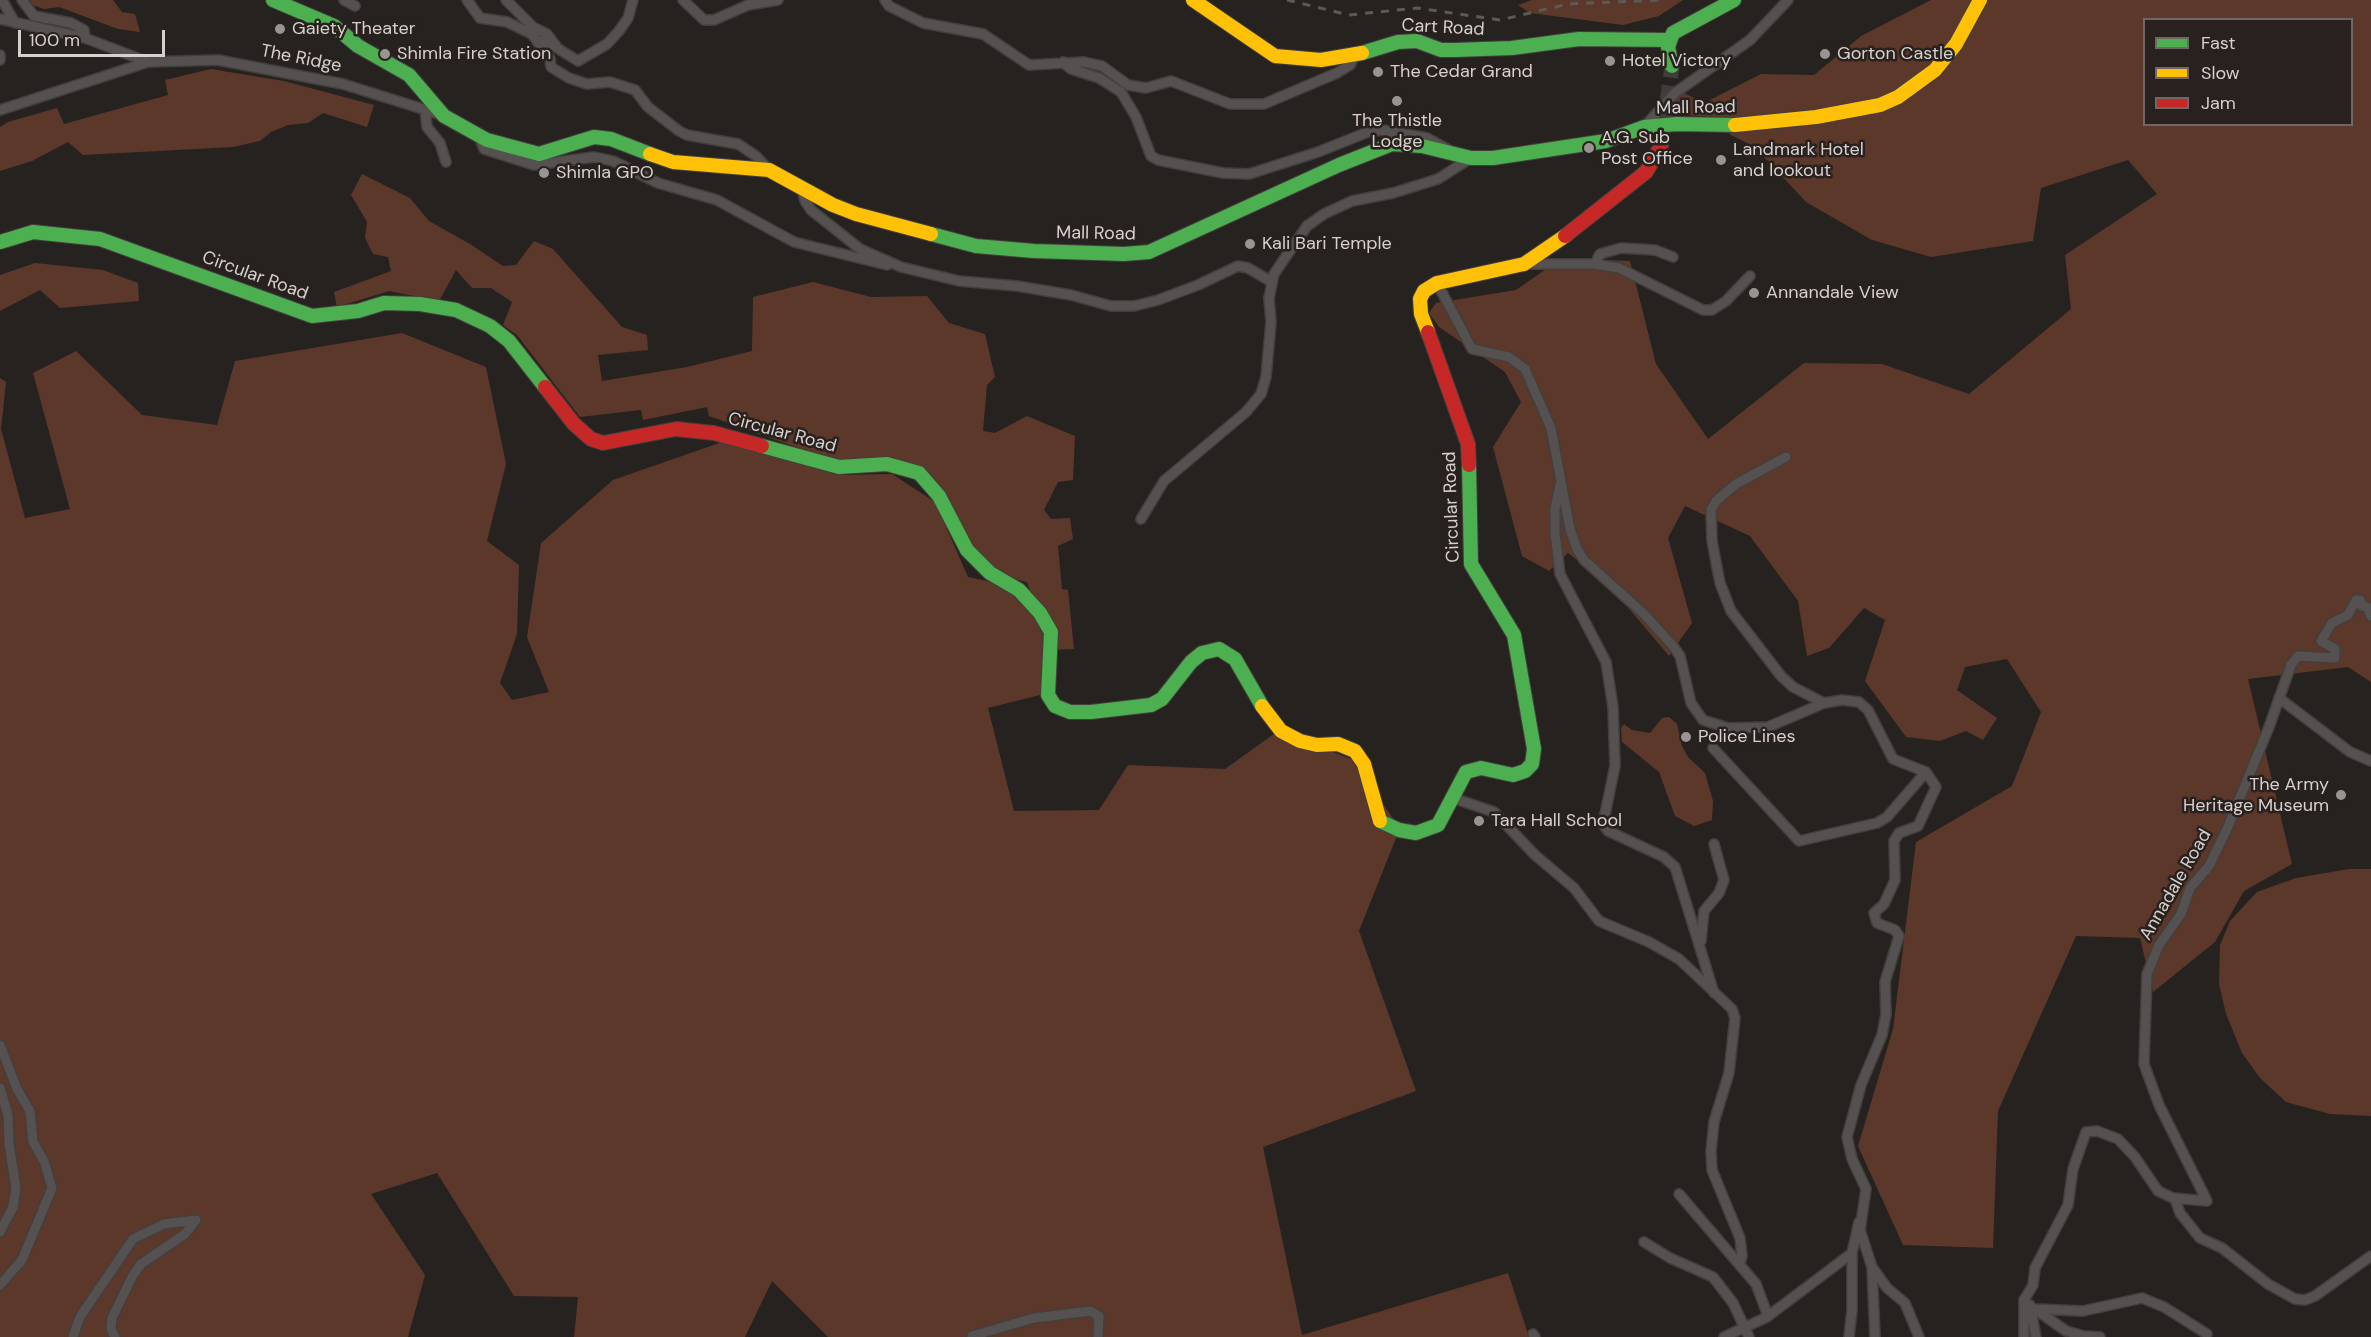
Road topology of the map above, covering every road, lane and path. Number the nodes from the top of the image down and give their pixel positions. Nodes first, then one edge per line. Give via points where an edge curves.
1 (2, 0) edge
2 (22, 0) edge
3 (273, 0) edge
4 (344, 0) edge
5 (467, 0) edge
6 (506, 0) edge
7 (633, 0) edge
8 (778, 0) edge
9 (885, 0) edge
10 (1193, 0) edge
11 (1734, 0) edge
12 (1788, 0) edge
13 (1980, 0) edge
14 (684, 1) edge
15 (355, 6) dead end
16 (0, 19) edge
17 (15, 23) junction
18 (85, 38) junction
19 (1669, 40) junction
20 (538, 41) junction
21 (557, 48) junction
22 (0, 55) edge
23 (1355, 55) junction
24 (0, 60) edge
25 (148, 62) junction
26 (1064, 62) junction
27 (1672, 66) tunnel mouth
28 (0, 110) edge
29 (425, 110) junction
30 (444, 116) junction
31 (1644, 127) junction
32 (479, 136) junction
33 (1661, 146) tunnel mouth
34 (1452, 154) junction
35 (1471, 158) junction
36 (446, 162) dead end
37 (768, 170) junction
38 (802, 188) junction
39 (0, 242) edge
40 (1673, 256) dead end
41 (1524, 264) junction
42 (1600, 265) junction
43 (901, 267) junction
44 (1750, 276) dead end
45 (1272, 282) junction
46 (1437, 283) junction
47 (1786, 457) dead end
48 (1562, 480) junction
49 (1141, 519) dead end
50 (2371, 616) edge
51 (2279, 698) junction
52 (1824, 703) junction
53 (1713, 748) dead end
54 (2371, 761) edge
55 (1926, 772) junction
56 (1453, 798) junction
57 (1714, 844) dead end
58 (1700, 946) junction
59 (1714, 993) junction
60 (0, 1045) edge
61 (0, 1088) edge
62 (1679, 1194) dead end
63 (2175, 1199) junction
64 (1862, 1214) junction
65 (0, 1232) edge
66 (1644, 1242) dead end
67 (1852, 1253) junction
68 (2371, 1256) edge
69 (1740, 1263) junction
70 (1872, 1267) junction
71 (0, 1285) edge
72 (2030, 1305) junction
73 (1768, 1316) junction
74 (1746, 1326) junction
75 (2207, 1334) dead end
76 (972, 1336) edge
77 (72, 1337) edge
78 (115, 1337) edge
79 (1098, 1337) edge
80 (1724, 1337) edge
81 (1749, 1337) edge
82 (1849, 1337) edge
83 (1875, 1337) edge
84 (1919, 1337) edge
85 (2024, 1337) edge
86 (2036, 1337) edge
87 (2090, 1337) edge
88 (2100, 1337) edge

1 - 17 street
2 - 18 street via 34,16 71,23 84,30
3 - 30 main road, Mall Road via 334,26 358,46 409,75
4 - 15 street
5 - 20 street via 480,18 507,22
6 - 21 street via 533,27 547,33
7 - 21 street via 628,18 608,44 578,62
8 - 14 street via 748,5 714,20 704,20
9 - 26 street via 923,23 984,34 1029,65
10 - 23 main road, Cart Road via 1275,56 1321,60
11 - 19 main road via 1675,32
12 - 31 street via 1750,40 1675,93
13 - 31 main road, Mall Road via 1956,44 1935,70 1880,105 1816,117 1729,126
16 - 17 street, The Ridge
17 - 18 street, The Ridge
18 - 25 street, The Ridge
19 - 23 main road, Cart Road via 1579,39 1512,48 1441,50 1417,40
19 - 27 main road
20 - 21 street
20 - 37 street via 551,67 569,78 587,84 610,82 635,90 648,107 679,131 738,144
22 - 24 street
23 - 26 street via 1350,65 1337,73 1264,104 1230,104 1171,81 1146,88 1128,85 1102,66
25 - 28 street, The Ridge
25 - 29 street, The Ridge via 218,60 343,84
26 - 34 street via 1121,92 1151,156 1158,160 1249,174 1382,130 1427,138
29 - 30 street, The Ridge
29 - 36 street via 427,127 440,143
30 - 32 main road, Mall Road
31 - 35 main road, Mall Road via 1575,147
32 - 37 main road, Mall Road via 539,154 576,141 603,138 673,162
32 - 43 street via 484,148 534,165 594,158 613,161 658,183 717,200 794,242
33 - 41 main road via 1646,172 1554,246
34 - 35 main road, Mall Road
34 - 38 main road, Mall Road via 1392,144 1178,240 1137,254 976,246 856,214
35 - 45 street via 1438,179 1352,201 1324,214 1299,236
37 - 38 main road, Mall Road
38 - 43 street via 805,201 824,223 860,249
39 - 56 main road, Circular Road via 33,232 100,239 312,316 358,311 384,303 456,310 490,326 508,341 574,424 591,439 603,443 676,429 746,440 839,467 887,464 919,473 939,496 967,550 990,573 1019,590 1040,613 1053,643 1048,695 1055,706 1070,712 1091,712 1150,705 1162,699 1202,653 1219,649 1235,658 1268,717 1281,731 1300,741 1347,746 1361,757 1378,818 1385,826 1407,833 1424,831 1438,825
40 - 42 street via 1655,250 1621,248 1600,254
41 - 42 street
41 - 46 main road
42 - 44 street via 1642,278 1703,310 1712,310 1726,301
43 - 45 street via 958,281 1017,286 1111,306 1158,300 1238,266
45 - 49 street via 1268,358 1261,394 1246,412 1164,481
46 - 48 street via 1472,350 1509,357 1525,369 1548,419
46 - 56 main road, Circular Road via 1424,291 1420,307 1468,444 1471,564 1514,635 1534,749 1532,764 1513,775 1470,769 1461,777
47 - 52 street via 1736,484 1716,501 1711,510 1712,541 1720,583 1731,611 1781,676
48 - 52 street via 1577,549 1584,560 1644,614 1680,656 1691,703 1703,720 1728,728 1768,727
48 - 58 street via 1555,508 1560,574 1606,662 1613,707 1616,766 1603,824 1608,831 1664,857 1676,867
50 - 51 street, Annadale Road via 2367,607 2356,600 2348,615 2332,623 2321,641 2336,650 2335,658 2298,656
51 - 54 street via 2350,752
51 - 63 street, Annadale Road via 2223,838 2209,866 2190,888 2181,914 2159,945 2147,974 2144,1064 2159,1106 2207,1202
52 - 55 street via 1859,702 1868,710 1893,759
53 - 55 street via 1799,841 1877,823 1887,817
55 - 64 street via 1936,791 1918,825 1899,833 1894,842 1892,889 1873,915 1878,923 1899,936 1885,982 1882,1035 1847,1137 1866,1189
56 - 59 street via 1494,812 1574,888 1599,921 1667,951
57 - 58 street via 1724,880 1704,911
58 - 59 street
59 - 69 street via 1732,1009 1735,1018 1729,1073 1714,1122 1712,1170 1740,1238
60 - 71 street via 16,1089 30,1111 33,1142 52,1188 22,1260
61 - 65 street via 8,1114 16,1188 13,1207
62 - 69 street
63 - 68 street via 2180,1213 2200,1238 2222,1248 2268,1284 2295,1299 2315,1296
63 - 72 street via 2152,1184 2118,1139 2097,1131 2086,1132 2072,1176 2068,1205 2035,1268
64 - 67 street via 1854,1232
64 - 70 street via 1860,1230
66 - 74 street via 1713,1277
67 - 73 street
67 - 82 street
69 - 73 street via 1756,1284
70 - 83 street
70 - 84 street via 1887,1288 1905,1303
72 - 75 street via 2083,1311 2142,1298
72 - 85 street
72 - 86 street
72 - 87 street via 2066,1331
73 - 74 street
74 - 80 street
74 - 81 street
76 - 79 street via 1034,1318 1090,1311 1099,1316
77 - 78 street via 80,1317 133,1239 164,1224 196,1220 185,1234 141,1263 112,1318
87 - 88 street

